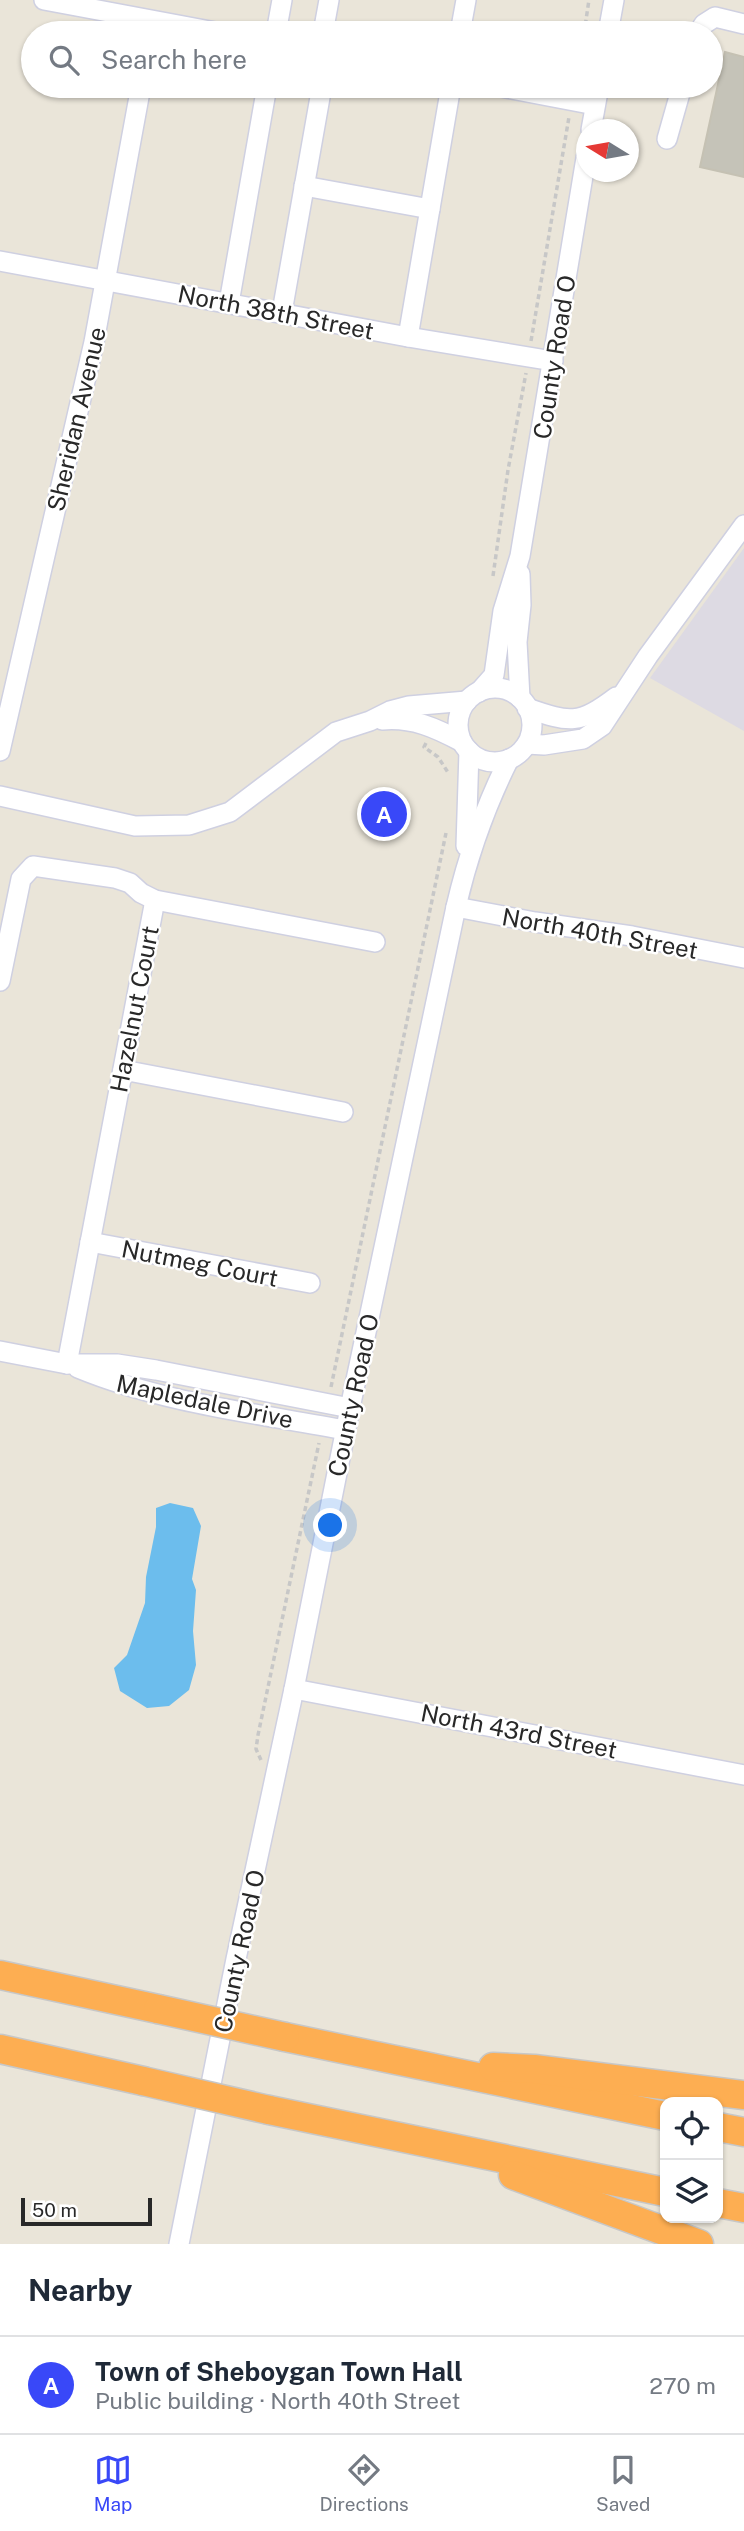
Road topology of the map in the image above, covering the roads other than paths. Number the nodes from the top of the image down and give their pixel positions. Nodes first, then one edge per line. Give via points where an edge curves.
1 (44, 0) edge
2 (155, 0) edge
3 (282, 0) edge
4 (328, 0) edge
5 (466, 0) edge
6 (614, 0) edge
7 (126, 21) edge
8 (151, 21) edge
9 (278, 21) edge
10 (325, 21) edge
11 (462, 21) edge
12 (610, 21) edge
13 (709, 21) edge
14 (744, 24) edge
15 (139, 98) edge
16 (265, 98) edge
17 (320, 98) edge
18 (449, 98) edge
19 (561, 98) edge
20 (582, 98) edge
21 (596, 98) edge
22 (678, 98) edge
23 (593, 119) edge
24 (667, 139) dead end
25 (582, 182) edge
26 (304, 186) junction
27 (430, 209) junction
28 (0, 261) edge
29 (106, 280) junction
30 (229, 303) junction
31 (282, 312) junction
32 (408, 337) junction
33 (553, 361) junction
34 (744, 525) edge
35 (520, 556) junction
36 (623, 692) junction
37 (473, 696) junction
38 (524, 703) junction
39 (370, 721) junction
40 (527, 744) junction
41 (466, 747) junction
42 (0, 751) edge
43 (509, 760) junction
44 (0, 796) edge
45 (466, 864) junction
46 (155, 900) junction
47 (456, 907) junction
48 (375, 942) dead end
49 (744, 958) edge
50 (0, 981) edge
51 (123, 1070) junction
52 (343, 1112) dead end
53 (90, 1242) junction
54 (310, 1283) dead end
55 (0, 1351) edge
56 (67, 1364) junction
57 (350, 1408) junction
58 (345, 1430) junction
59 (295, 1689) junction
60 (744, 1775) edge
61 (0, 1975) edge
62 (0, 2049) edge
63 (406, 2063) junction
64 (744, 2095) edge
65 (660, 2115) edge
66 (723, 2128) edge
67 (744, 2132) edge
68 (391, 2135) junction
69 (660, 2191) edge
70 (723, 2204) edge
71 (744, 2208) edge
72 (179, 2244) edge
73 (699, 2244) edge

1 - 7 street
2 - 8 street
3 - 9 street
4 - 10 street
5 - 11 street
6 - 12 street
13 - 14 street via 715,17
15 - 29 street, Sheridan Avenue
16 - 30 street
17 - 26 street
18 - 27 street
19 - 20 street
21 - 23 street
22 - 24 street
25 - 33 street, County Road O
26 - 27 street
26 - 31 street
27 - 32 street
28 - 29 street, North 38th Street
29 - 30 street, North 38th Street
29 - 42 street, Sheridan Avenue
30 - 31 street, North 38th Street
31 - 32 street, North 38th Street
32 - 33 street, North 38th Street
33 - 35 street, County Road O
34 - 36 street
35 - 37 street, County Road O via 503,611 494,675
35 - 38 street, County Road O via 517,642
36 - 38 street via 597,711 576,719 553,718
36 - 40 street via 608,720 589,736
37 - 38 street via 501,689
37 - 39 street via 390,710
37 - 41 street via 458,721
38 - 40 street via 531,720
39 - 41 street via 393,719 432,726
39 - 44 street via 336,732 230,812 189,825 135,825
40 - 43 street
41 - 43 street via 488,762
41 - 45 street
43 - 45 street, County Road O
45 - 47 street, County Road O
46 - 48 street
46 - 50 street, Hazelnut Court via 115,878 33,866 21,879
46 - 51 street, Hazelnut Court
47 - 49 street, North 40th Street
47 - 57 street, County Road O
51 - 52 street
51 - 53 street, Hazelnut Court
53 - 54 street, Nutmeg Court
53 - 56 street, Hazelnut Court
55 - 56 street, Mapledale Drive
56 - 57 street, Mapledale Drive via 156,1370
56 - 58 street, Mapledale Drive via 159,1396
57 - 58 street, County Road O
58 - 59 street, County Road O
59 - 60 street, North 43rd Street
59 - 72 street, County Road O
61 - 63 highway, bridge
62 - 68 highway, bridge
63 - 64 highway via 534,2069
63 - 65 highway
66 - 67 highway
68 - 69 highway
68 - 73 highway
70 - 71 highway

